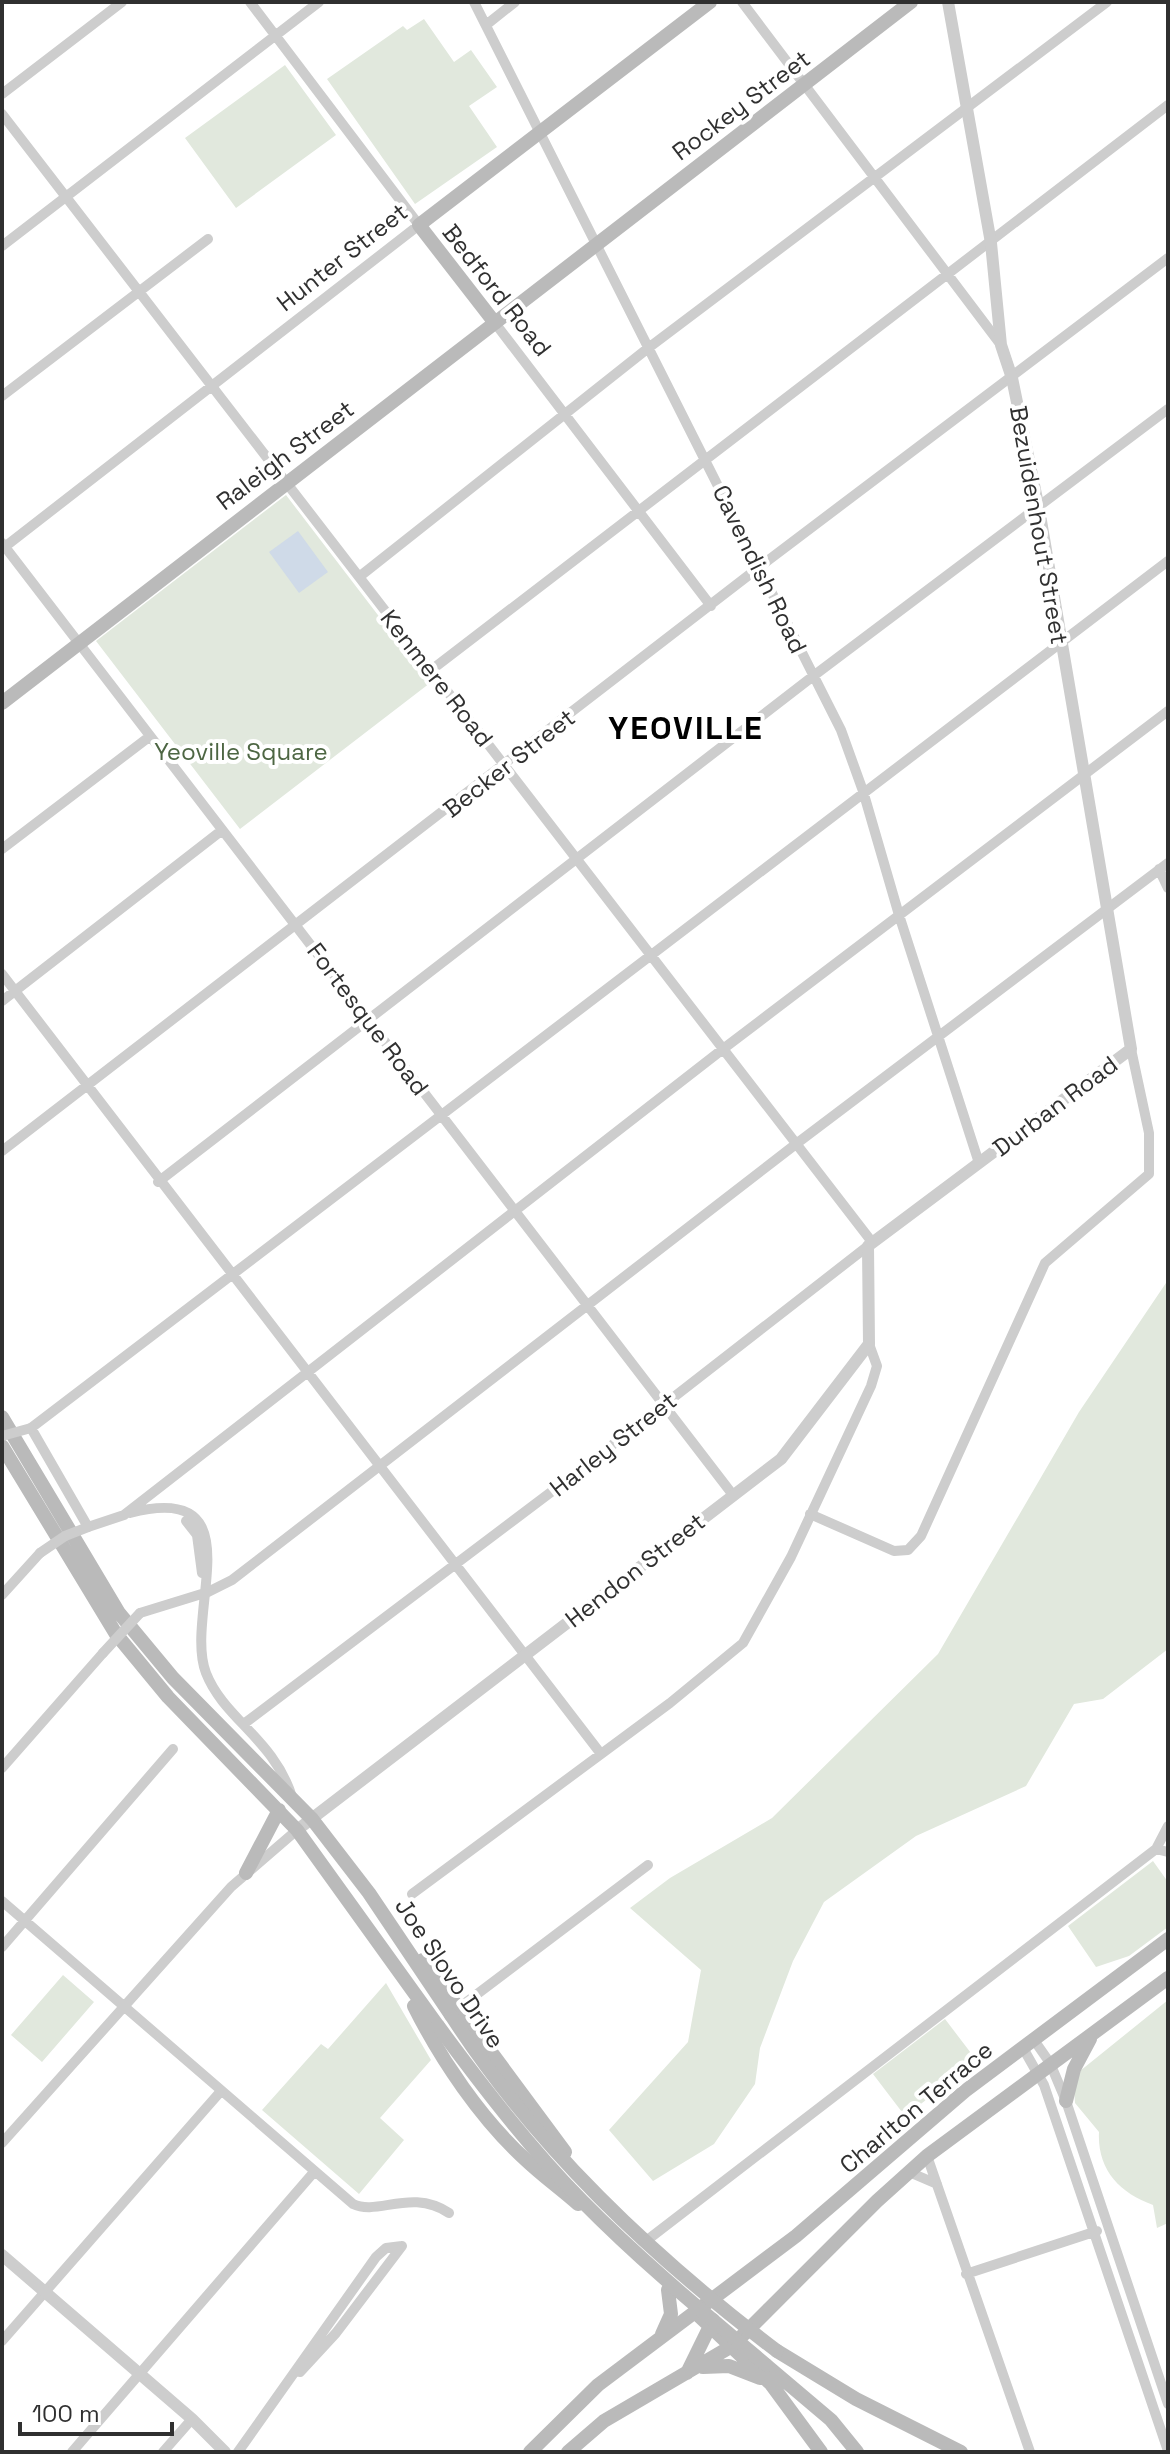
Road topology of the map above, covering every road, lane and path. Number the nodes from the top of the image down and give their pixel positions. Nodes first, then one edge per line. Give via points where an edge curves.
1 (122, 2) edge
2 (250, 2) edge
3 (319, 2) edge
4 (474, 2) edge
5 (515, 2) edge
6 (710, 2) edge
7 (742, 2) edge
8 (911, 2) edge
9 (948, 2) edge
10 (1107, 2) edge
11 (486, 25) junction
12 (275, 35) junction
13 (804, 84) junction
14 (2, 94) edge
15 (1168, 105) edge
16 (967, 110) junction
17 (2, 114) edge
18 (539, 135) junction
19 (874, 177) junction
20 (66, 196) junction
21 (419, 225) junction
22 (208, 239) dead end
23 (991, 243) junction
24 (596, 244) junction
25 (2, 246) edge
26 (1168, 258) edge
27 (949, 274) junction
28 (140, 291) junction
29 (495, 323) junction
30 (1001, 345) junction
31 (647, 349) junction
32 (1012, 378) junction
33 (211, 385) junction
34 (2, 396) edge
35 (1168, 409) edge
36 (566, 414) junction
37 (706, 459) junction
38 (287, 481) junction
39 (1039, 509) junction
40 (640, 510) junction
41 (3, 546) edge
42 (1168, 561) edge
43 (758, 568) junction
44 (359, 577) junction
45 (711, 606) junction
46 (79, 642) junction
47 (1061, 643) junction
48 (430, 671) junction
49 (812, 677) junction
50 (2, 703) edge
51 (1168, 711) edge
52 (149, 737) junction
53 (506, 766) junction
54 (1084, 775) junction
55 (863, 791) junction
56 (221, 831) junction
57 (2, 849) edge
58 (577, 860) junction
59 (1164, 866) edge
60 (1168, 888) edge
61 (1108, 906) junction
62 (899, 915) junction
63 (297, 926) junction
64 (650, 956) junction
65 (2, 974) edge
66 (15, 991) junction
67 (2, 1001) edge
68 (369, 1021) junction
69 (937, 1037) junction
70 (723, 1049) junction
71 (1131, 1049) junction
72 (88, 1087) junction
73 (440, 1115) junction
74 (796, 1144) junction
75 (2, 1151) edge
76 (979, 1163) junction
77 (158, 1182) junction
78 (513, 1212) junction
79 (870, 1244) junction
80 (233, 1277) junction
81 (587, 1306) junction
82 (869, 1344) junction
83 (305, 1371) junction
84 (665, 1404) junction
85 (2, 1417) edge
86 (31, 1428) junction
87 (2, 1436) edge
88 (2, 1446) edge
89 (379, 1467) junction
90 (733, 1495) junction
91 (810, 1514) junction
92 (124, 1515) junction
93 (88, 1527) junction
94 (455, 1565) junction
95 (2, 1595) edge
96 (206, 1595) junction
97 (523, 1656) junction
98 (245, 1723) junction
99 (173, 1749) dead end
100 (601, 1754) junction
101 (2, 1768) edge
102 (293, 1799) junction
103 (279, 1810) junction
104 (312, 1819) junction
105 (1168, 1826) edge
106 (297, 1830) junction
107 (1156, 1849) junction
108 (1168, 1852) edge
109 (648, 1865) dead end
110 (246, 1873) junction
111 (412, 1894) dead end
112 (2, 1901) edge
113 (25, 1921) junction
114 (1168, 1939) edge
115 (2, 1947) edge
116 (1168, 1978) edge
117 (409, 1987) junction
118 (122, 2005) junction
119 (456, 2011) junction
120 (1094, 2032) junction
121 (1028, 2044) junction
122 (1044, 2067) junction
123 (221, 2091) junction
124 (1066, 2101) junction
125 (2, 2143) edge
126 (927, 2156) junction
127 (314, 2172) junction
128 (909, 2172) junction
129 (937, 2184) junction
130 (449, 2213) dead end
131 (1109, 2228) junction
132 (1093, 2232) junction
133 (646, 2241) junction
134 (2, 2255) edge
135 (966, 2274) junction
136 (668, 2290) junction
137 (45, 2292) junction
138 (1133, 2300) junction
139 (711, 2301) junction
140 (1120, 2306) junction
141 (695, 2313) junction
142 (710, 2327) junction
143 (660, 2338) junction
144 (2, 2341) edge
145 (732, 2346) junction
146 (691, 2371) junction
147 (141, 2375) junction
148 (1160, 2380) junction
149 (771, 2384) junction
150 (1147, 2384) junction
151 (284, 2386) junction
152 (1168, 2404) edge
153 (192, 2419) junction
154 (1168, 2451) edge
155 (72, 2452) edge
156 (163, 2452) edge
157 (225, 2452) edge
158 (238, 2452) edge
159 (530, 2452) edge
160 (568, 2452) edge
161 (821, 2452) edge
162 (857, 2452) edge
163 (961, 2452) edge
164 (1030, 2452) edge

1 - 14 street
2 - 12 street, Bedford Road
3 - 12 street
4 - 11 street, Cavendish Road
5 - 11 street
6 - 18 main road, Hunter Street
7 - 13 street
8 - 13 main road, Rockey Street
9 - 16 street, Bezuidenhout Street
10 - 16 street
11 - 18 street, Cavendish Road
12 - 20 street
12 - 21 street, Bedford Road
13 - 19 street
13 - 24 main road, Rockey Street
15 - 23 street
16 - 19 street
16 - 23 street, Bezuidenhout Street
17 - 20 street, Kenmere Road
18 - 21 main road, Hunter Street
18 - 24 street, Cavendish Road
19 - 27 street
19 - 31 street
20 - 25 street
20 - 28 street, Kenmere Road
21 - 29 main road, Bedford Road
21 - 33 street, Hunter Street
22 - 28 street
23 - 27 street
23 - 30 street, Bezuidenhout Street
24 - 29 main road, Raleigh Street
24 - 31 street, Cavendish Road
26 - 32 street, Becker Street
27 - 30 street
27 - 37 street
28 - 33 street, Kenmere Road
28 - 34 street
29 - 36 street, Bedford Road
29 - 38 main road, Raleigh Street
30 - 32 street, Bezuidenhout Street
31 - 36 street
31 - 37 street, Cavendish Road
32 - 39 street, Bezuidenhout Street
32 - 43 street, Becker Street
33 - 38 street, Kenmere Road
33 - 41 street, Hunter Street
35 - 39 street
36 - 40 street, Bedford Road
36 - 44 street
37 - 40 street
37 - 43 street, Cavendish Road
38 - 44 street, Kenmere Road
38 - 46 main road, Raleigh Street
39 - 47 street, Bezuidenhout Street
39 - 49 street
40 - 45 street, Bedford Road
40 - 48 street
41 - 46 street, Fortesque Road
42 - 47 street
43 - 45 street, Becker Street
43 - 49 street, Cavendish Road
44 - 48 street, Kenmere Road
45 - 53 street, Becker Street
46 - 50 main road, Raleigh Street
46 - 52 street, Fortesque Road
47 - 54 street, Bezuidenhout Street
47 - 55 street
48 - 53 street, Kenmere Road
49 - 55 street, Cavendish Road via 841,730
49 - 58 street
51 - 54 street
52 - 56 street, Fortesque Road
52 - 57 street
53 - 58 street, Kenmere Road
53 - 63 street, Becker Street
54 - 61 street, Bezuidenhout Street
54 - 62 street
55 - 62 street, Cavendish Road
55 - 64 street
56 - 63 street, Fortesque Road
56 - 66 street
58 - 64 street, Kenmere Road
58 - 68 street
59 - 60 street
59 - 61 street
61 - 69 street
61 - 71 street, Bezuidenhout Street
62 - 69 street, Cavendish Road
62 - 70 street
63 - 68 street, Fortesque Road
63 - 72 street, Becker Street
64 - 70 street, Kenmere Road
64 - 73 street
65 - 66 street
66 - 67 street
66 - 72 street
68 - 73 street, Fortesque Road
68 - 77 street
69 - 74 street
69 - 76 street, Cavendish Road
70 - 74 street, Kenmere Road
70 - 78 street
71 - 76 street, Durban Road
71 - 91 street via 1150,1143 1149,1174 1045,1263 921,1536 908,1550 894,1551
72 - 75 street, Becker Street
72 - 77 street
73 - 78 street, Fortesque Road
73 - 80 street
74 - 79 street, Kenmere Road
74 - 81 street
76 - 79 street, Harley Street
77 - 80 street
78 - 81 street, Fortesque Road
78 - 83 street
79 - 82 street
79 - 84 street, Harley Street
80 - 83 street
80 - 86 street
81 - 84 street, Fortesque Road
81 - 89 street
82 - 90 street, Hendon Street via 790,1450
82 - 91 street via 877,1366 871,1386
83 - 89 street
83 - 92 street
84 - 90 street, Fortesque Road
84 - 94 street, Harley Street
85 - 102 main road, Joe Slovo Drive via 119,1613 173,1678
86 - 87 street, bridge
86 - 93 street
88 - 103 main road, Joe Slovo Drive via 123,1644
89 - 94 street
89 - 96 street
90 - 97 street, Hendon Street
91 - 100 street via 743,1643
92 - 93 street
92 - 96 street via 177,1517 192,1526
93 - 95 street, bridge via 40,1553
94 - 97 street
94 - 98 street, Harley Street
96 - 98 street via 205,1669
96 - 101 street, bridge via 140,1613
97 - 100 street
97 - 104 street, Hendon Street
98 - 102 street via 279,1763
99 - 113 street
100 - 111 street
102 - 104 main road, Joe Slovo Drive
103 - 106 main road, Joe Slovo Drive
103 - 110 main road
104 - 106 street, Hendon Street
104 - 119 main road, Joe Slovo Drive
105 - 107 street
106 - 110 street
106 - 117 main road, Joe Slovo Drive
107 - 108 street
107 - 133 street
109 - 119 street
110 - 118 street
112 - 113 street
113 - 115 street
113 - 118 street
114 - 121 main road, Charlton Terrace
116 - 120 main road, Charlton Terrace
117 - 136 main road via 454,2072 511,2145
117 - 162 main road, Joe Slovo Drive, bridge via 503,2112 580,2199 656,2273 831,2420
118 - 123 street
118 - 125 street
119 - 133 main road via 580,2172
119 - 163 main road, Joe Slovo Drive, bridge via 510,2096 592,2192 699,2292 777,2351 856,2399
120 - 122 main road, Charlton Terrace
120 - 124 main road via 1074,2069
121 - 122 street
121 - 139 main road, Charlton Terrace
122 - 124 street
122 - 126 main road, Charlton Terrace
122 - 132 street
123 - 127 street
123 - 137 street
124 - 131 street
126 - 128 main road, Charlton Terrace
126 - 129 street
127 - 130 street via 358,2207 417,2202
127 - 147 street
128 - 129 street
128 - 145 main road, Charlton Terrace
129 - 135 street
131 - 132 street
131 - 138 street
132 - 135 street
132 - 140 street
133 - 139 main road
134 - 137 street
135 - 164 street
136 - 141 main road
136 - 143 main road via 671,2314
137 - 144 street
137 - 147 street
138 - 140 street
138 - 148 street
139 - 141 main road, Charlton Terrace
139 - 142 main road
140 - 150 street
141 - 142 main road
141 - 143 main road, Charlton Terrace
142 - 145 main road
142 - 146 main road
143 - 159 main road, Charlton Terrace via 588,2394
145 - 146 main road, Charlton Terrace
145 - 149 main road
146 - 149 main road via 729,2366
146 - 160 main road, Charlton Terrace via 604,2421
147 - 153 street
147 - 155 street
148 - 150 street
148 - 152 street
149 - 161 main road
150 - 154 street
151 - 151 street via 376,2257 386,2248 402,2246 336,2333
151 - 158 street
153 - 156 street
153 - 157 street

